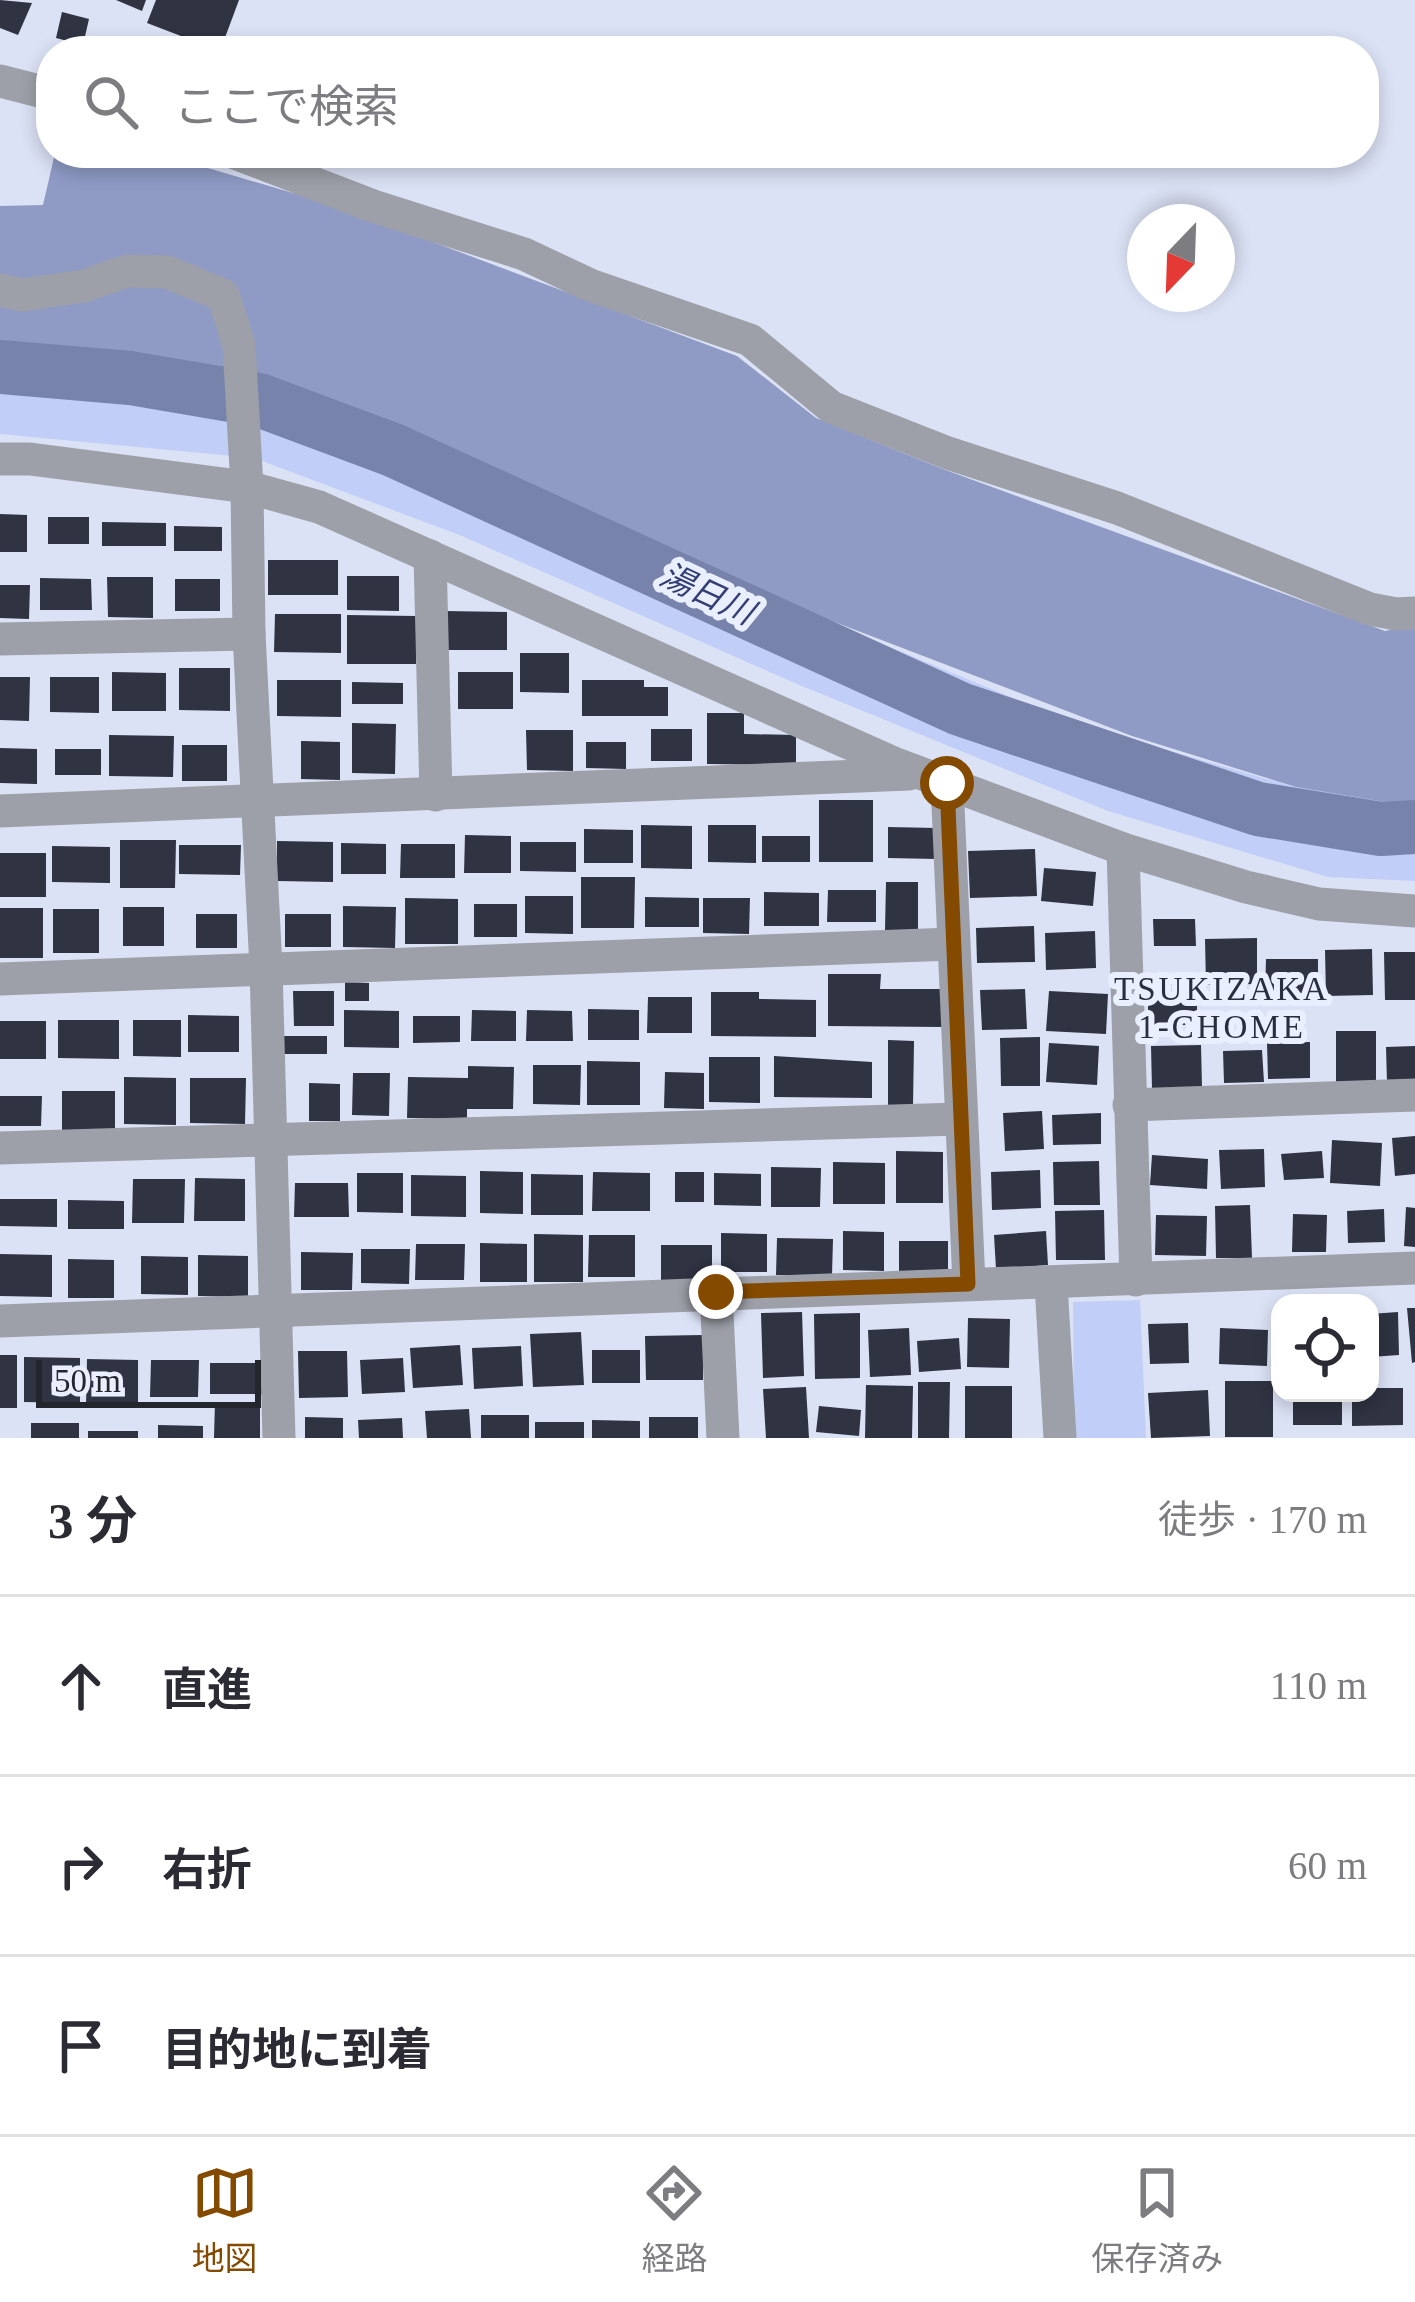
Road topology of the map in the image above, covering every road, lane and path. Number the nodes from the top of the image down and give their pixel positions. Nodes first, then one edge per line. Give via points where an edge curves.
1 (0, 81) edge
2 (36, 90) edge
3 (274, 168) edge
4 (0, 290) edge
5 (0, 459) edge
6 (248, 488) junction
7 (430, 556) junction
8 (1415, 613) edge
9 (249, 634) junction
10 (0, 639) edge
11 (935, 778) junction
12 (436, 795) junction
13 (256, 803) junction
14 (0, 811) edge
15 (1123, 849) junction
16 (1415, 910) edge
17 (953, 944) junction
18 (266, 968) junction
19 (0, 979) edge
20 (1415, 1095) edge
21 (1129, 1105) junction
22 (959, 1119) junction
23 (269, 1142) junction
24 (0, 1148) edge
25 (1415, 1268) edge
26 (1136, 1280) junction
27 (968, 1284) junction
28 (1051, 1284) junction
29 (716, 1292) junction
30 (275, 1312) junction
31 (0, 1321) edge
32 (279, 1438) edge
33 (723, 1438) edge
34 (1060, 1438) edge

1 - 2 street
3 - 8 street via 750,340 831,407 928,445 1117,508 1370,609
4 - 6 street via 22,295 84,286 128,271 167,272 223,295 239,345
5 - 6 street
6 - 7 street via 319,507
6 - 9 street
7 - 11 street
7 - 12 street
9 - 10 street
9 - 13 street
11 - 12 street
11 - 15 street
11 - 17 street
12 - 13 street
13 - 14 street
13 - 18 street
15 - 16 street via 1319,904
15 - 21 street
17 - 18 street
17 - 22 street
18 - 19 street
18 - 23 street
20 - 21 street
21 - 26 street
22 - 23 street
22 - 27 street
23 - 24 street
23 - 30 street
25 - 26 street
26 - 28 street
27 - 28 street
27 - 29 street
28 - 34 street
29 - 30 street
29 - 33 street
30 - 31 street
30 - 32 street

